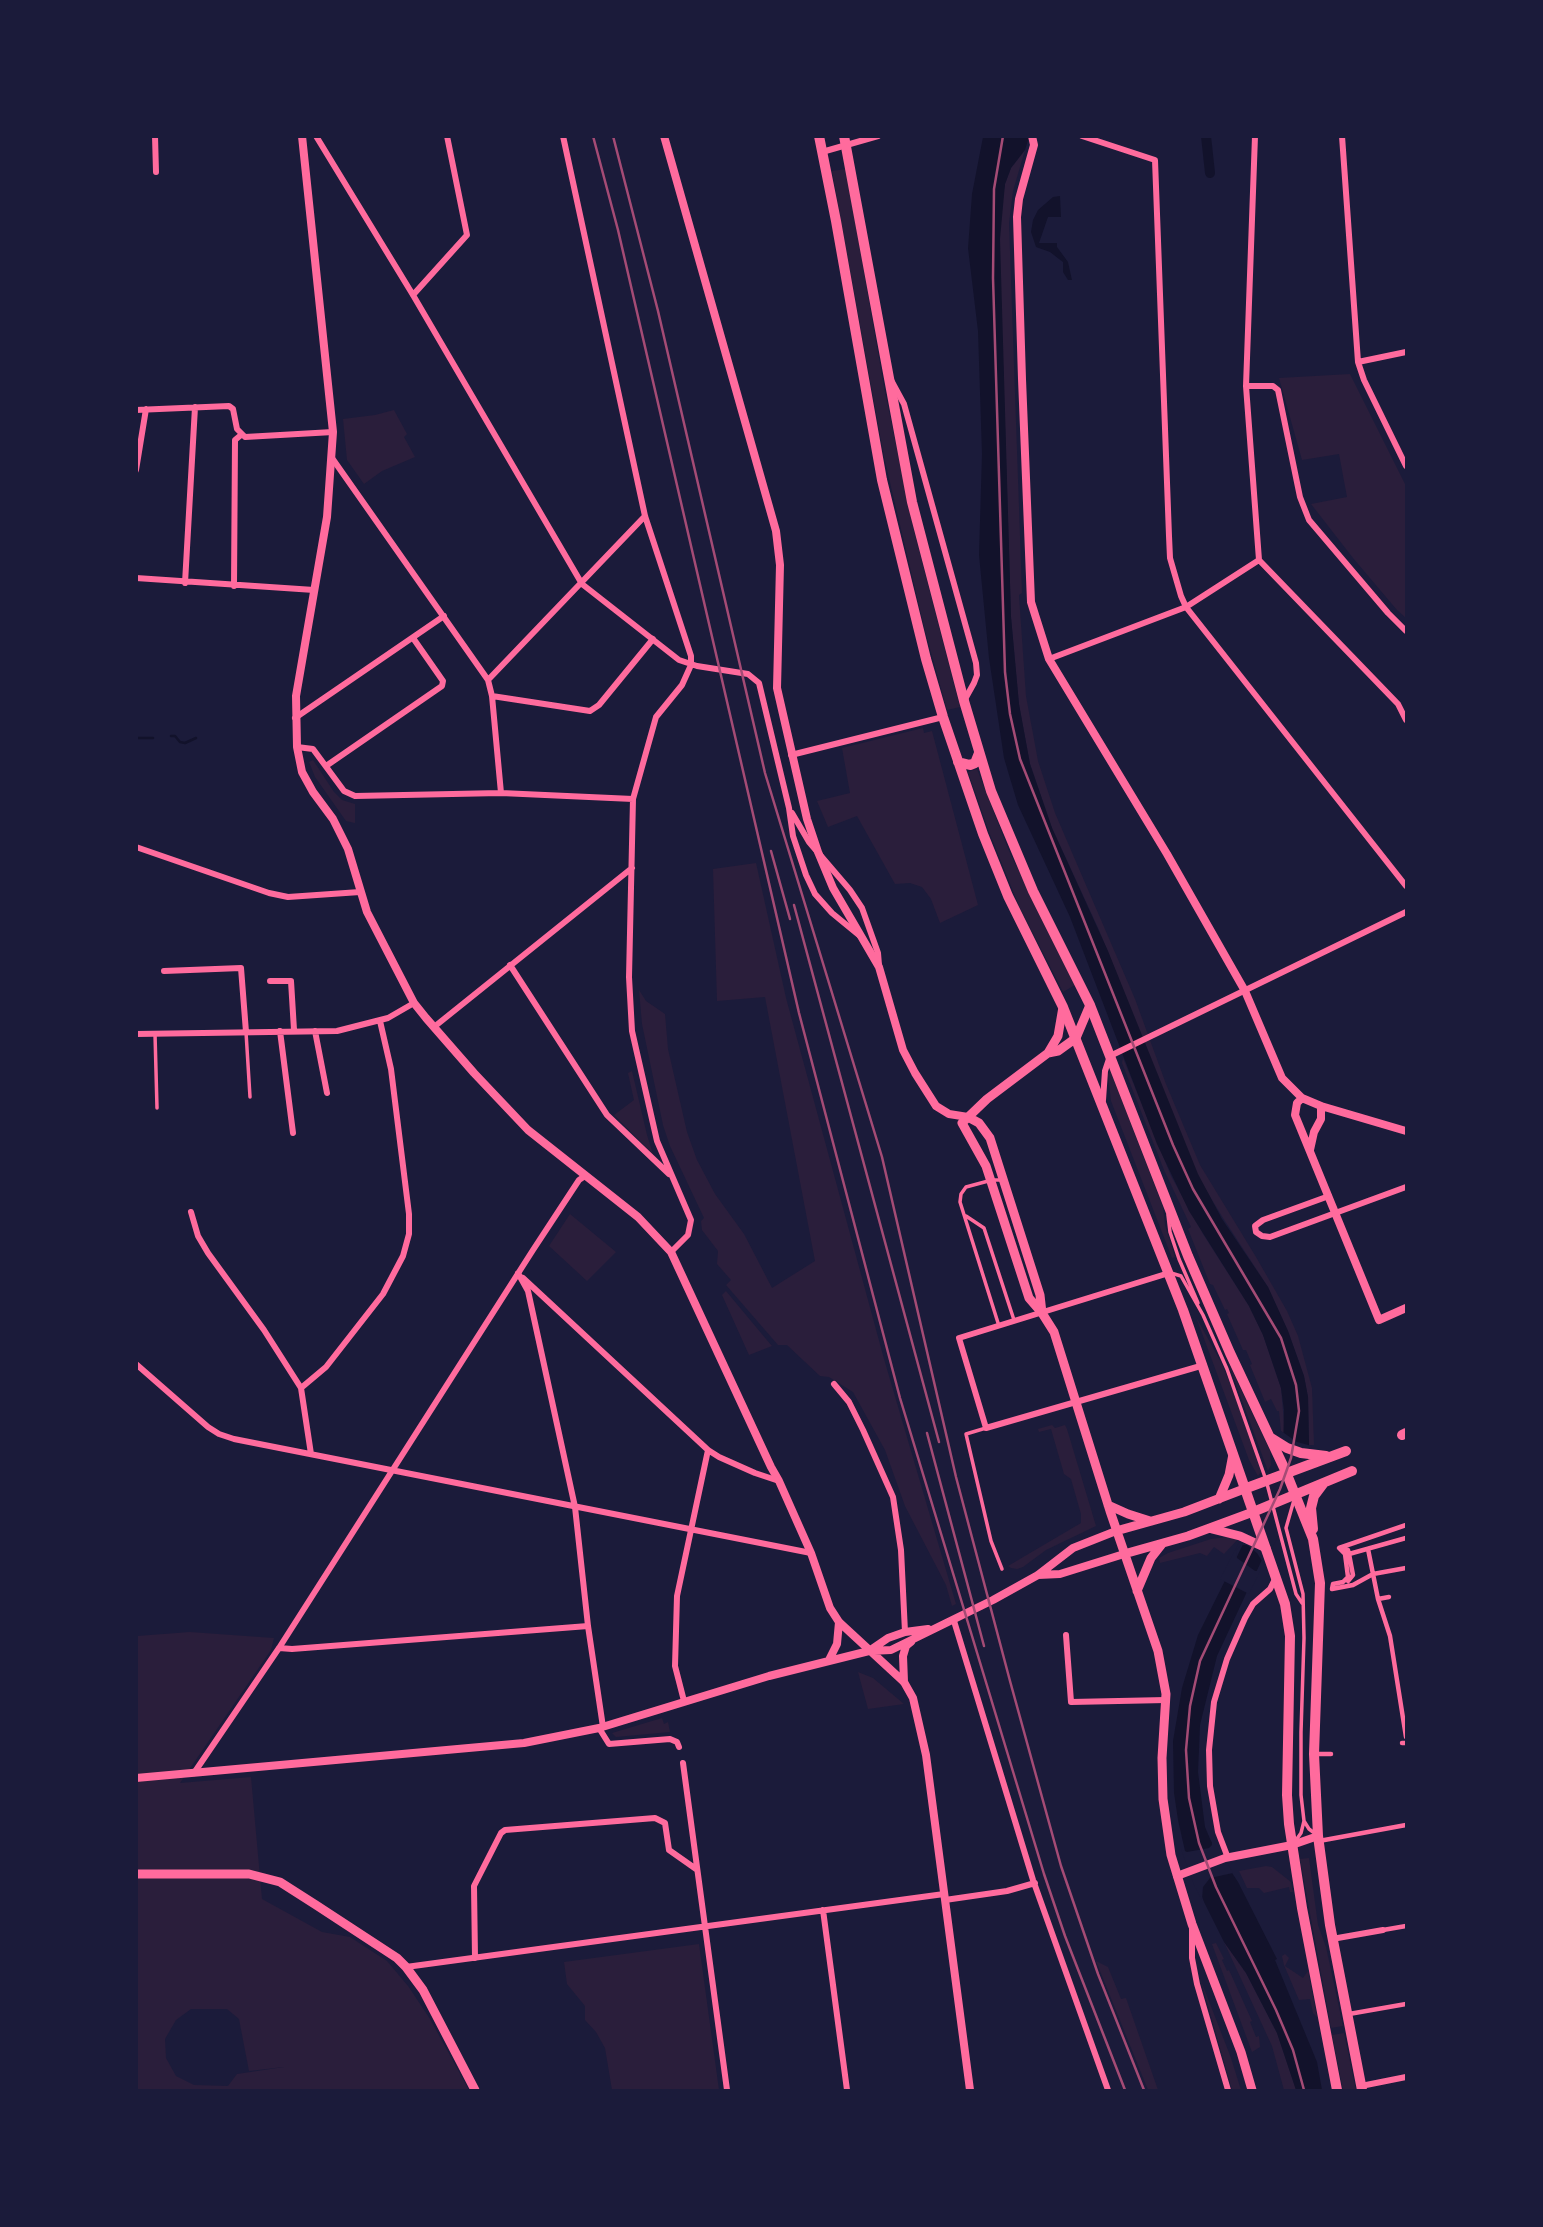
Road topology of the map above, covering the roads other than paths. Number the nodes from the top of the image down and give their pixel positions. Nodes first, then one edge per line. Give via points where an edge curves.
1 (155, 136) edge
2 (302, 136) edge
3 (316, 136) edge
4 (447, 136) edge
5 (563, 136) edge
6 (664, 136) edge
7 (819, 136) edge
8 (878, 136) edge
9 (1032, 136) edge
10 (1083, 136) edge
11 (1255, 136) edge
12 (1342, 136) edge
13 (845, 141) edge
14 (822, 152) junction
15 (156, 172) dead end
16 (413, 295) junction
17 (1406, 352) edge
18 (1358, 362) junction
19 (889, 377) junction
20 (1246, 386) junction
21 (195, 407) junction
22 (146, 409) junction
23 (136, 410) edge
24 (333, 432) junction
25 (241, 435) junction
26 (332, 458) junction
27 (1406, 466) edge
28 (136, 470) edge
29 (645, 516) junction
30 (1259, 560) junction
31 (136, 578) edge
32 (185, 583) junction
33 (582, 584) junction
34 (234, 586) junction
35 (314, 590) junction
36 (1186, 607) junction
37 (444, 616) junction
38 (1406, 631) edge
39 (413, 638) junction
40 (653, 639) junction
41 (1049, 659) junction
42 (691, 664) junction
43 (488, 680) junction
44 (492, 696) junction
45 (964, 701) junction
46 (943, 717) junction
47 (295, 718) junction
48 (1406, 720) edge
49 (297, 747) junction
50 (979, 753) junction
51 (791, 755) junction
52 (958, 762) junction
53 (326, 765) junction
54 (501, 793) junction
55 (633, 799) junction
56 (789, 808) junction
57 (136, 847) edge
58 (632, 868) junction
59 (1406, 886) edge
60 (360, 892) junction
61 (1406, 912) edge
62 (861, 937) junction
63 (510, 965) junction
64 (879, 967) junction
65 (164, 971) dead end
66 (270, 981) dead end
67 (1245, 991) junction
68 (415, 1003) junction
69 (1090, 1004) junction
70 (1063, 1007) junction
71 (380, 1021) junction
72 (434, 1027) junction
73 (294, 1030) junction
74 (280, 1031) junction
75 (315, 1031) junction
76 (246, 1032) junction
77 (136, 1034) edge
78 (155, 1034) junction
79 (1076, 1038) junction
80 (1048, 1053) junction
81 (1114, 1055) junction
82 (327, 1093) dead end
83 (250, 1097) dead end
84 (1301, 1098) junction
85 (1103, 1105) junction
86 (1321, 1106) junction
87 (157, 1108) dead end
88 (965, 1120) junction
89 (1406, 1131) edge
90 (293, 1133) dead end
91 (1310, 1151) junction
92 (585, 1176) junction
93 (671, 1176) junction
94 (992, 1180) junction
95 (1005, 1181) junction
96 (1406, 1187) edge
97 (1329, 1196) junction
98 (1167, 1203) junction
99 (191, 1212) dead end
100 (1336, 1213) junction
101 (965, 1215) junction
102 (671, 1252) junction
103 (518, 1273) junction
104 (1169, 1273) junction
105 (1406, 1308) edge
106 (1042, 1313) junction
107 (1203, 1315) junction
108 (1014, 1321) junction
109 (999, 1326) junction
110 (136, 1364) edge
111 (1204, 1365) junction
112 (834, 1384) dead end
113 (301, 1388) junction
114 (1075, 1402) junction
115 (986, 1428) junction
116 (1274, 1444) junction
117 (708, 1450) junction
118 (1346, 1451) dead end
119 (311, 1454) junction
120 (1233, 1454) junction
121 (1315, 1458) junction
122 (393, 1470) junction
123 (1352, 1471) dead end
124 (1286, 1472) junction
125 (779, 1480) junction
126 (1268, 1482) junction
127 (1323, 1483) junction
128 (1244, 1489) junction
129 (1296, 1494) junction
130 (1219, 1499) junction
131 (1272, 1504) junction
132 (1108, 1505) junction
133 (575, 1507) junction
134 (1253, 1511) junction
135 (1152, 1521) junction
136 (1406, 1525) edge
137 (691, 1529) junction
138 (1210, 1529) junction
139 (1116, 1531) junction
140 (1406, 1538) edge
141 (1313, 1539) junction
142 (1162, 1544) junction
143 (1266, 1548) junction
144 (1339, 1548) junction
145 (1368, 1549) junction
146 (811, 1553) junction
147 (1124, 1554) junction
148 (1349, 1554) junction
149 (1348, 1562) junction
150 (1406, 1568) edge
151 (1002, 1569) dead end
152 (1373, 1574) junction
153 (1038, 1575) junction
154 (1276, 1575) junction
155 (1138, 1591) junction
156 (1389, 1597) dead end
157 (1378, 1599) junction
158 (1302, 1603) junction
159 (957, 1620) junction
160 (839, 1622) junction
161 (588, 1626) junction
162 (935, 1628) junction
163 (905, 1632) junction
164 (1066, 1635) dead end
165 (912, 1640) junction
166 (279, 1648) junction
167 (869, 1651) junction
168 (830, 1660) junction
169 (904, 1682) junction
170 (1403, 1688) edge
171 (1166, 1697) junction
172 (684, 1701) junction
173 (601, 1727) junction
174 (1406, 1737) edge
175 (679, 1747) dead end
176 (1314, 1754) junction
177 (1331, 1754) dead end
178 (683, 1763) dead end
179 (194, 1773) junction
180 (136, 1778) edge
181 (1304, 1821) junction
182 (1406, 1825) edge
183 (1319, 1839) junction
184 (1292, 1845) junction
185 (1226, 1858) junction
186 (696, 1869) junction
187 (136, 1874) edge
188 (1177, 1876) junction
189 (1035, 1883) junction
190 (945, 1897) junction
191 (823, 1910) junction
192 (1192, 1924) junction
193 (1406, 1926) edge
194 (704, 1927) junction
195 (1383, 1930) joint
196 (1332, 1939) junction
197 (475, 1958) junction
198 (406, 1967) junction
199 (1406, 2004) edge
200 (1347, 2014) junction
201 (1406, 2077) edge
202 (1361, 2088) edge
203 (475, 2091) edge
204 (727, 2091) edge
205 (848, 2091) edge
206 (970, 2091) edge
207 (1108, 2091) edge
208 (1228, 2091) edge
209 (1252, 2091) edge
210 (1337, 2091) edge

1 - 15 street
2 - 24 street
3 - 16 street
4 - 16 street via 467,235
5 - 29 street
6 - 51 street via 776,531 780,565 777,688
7 - 14 main road
8 - 13 street
9 - 41 street via 1034,145 1017,217 1020,311 1031,602
10 - 36 street via 1155,160 1170,547
11 - 20 street
12 - 18 street
13 - 14 street
13 - 19 main road
14 - 46 main road via 882,480
16 - 33 street
17 - 18 street
18 - 27 street
19 - 45 main road via 912,502
19 - 45 street via 904,404 976,663 974,683
20 - 30 street
20 - 38 street via 1278,390 1309,520
21 - 22 street
21 - 25 street via 229,406
21 - 32 street
22 - 23 street
22 - 28 street
24 - 25 street
24 - 26 street
25 - 34 street via 235,440
26 - 35 street
26 - 37 street
29 - 33 street
29 - 42 street
30 - 36 street
30 - 48 street via 1398,704
31 - 32 street
32 - 34 street
33 - 40 street
33 - 43 street
34 - 35 street
35 - 47 street
36 - 41 street
36 - 59 street
37 - 39 street
37 - 43 street
39 - 47 street
39 - 53 street via 442,686
40 - 42 street
40 - 44 street via 590,711
41 - 67 street
42 - 55 street via 682,685 656,717
42 - 56 street via 748,674 759,683
43 - 44 street
44 - 54 street
45 - 50 main road
46 - 51 street
46 - 52 main road
47 - 49 street
49 - 53 street via 313,749
49 - 60 street via 302,772 348,849
50 - 52 main road via 975,763
50 - 69 main road via 1032,891
51 - 62 street via 818,852
52 - 70 main road via 1008,895
53 - 54 street via 350,795
54 - 55 street
55 - 58 street
56 - 62 street via 793,836 815,894
56 - 64 street via 800,830 850,890 869,923
57 - 60 street via 288,897
58 - 63 street
58 - 93 street via 632,1031 657,1141
60 - 68 street
61 - 67 street
62 - 64 street
63 - 72 street
63 - 93 street via 607,1115
64 - 88 street via 915,1073 936,1106
65 - 76 street via 241,968
66 - 73 street via 291,981
67 - 81 street
67 - 84 street via 1282,1078
68 - 71 street
68 - 72 street
69 - 79 main road
69 - 81 main road
70 - 79 main road
70 - 80 main road via 1058,1036
71 - 75 street
71 - 113 street via 391,1069 409,1234 383,1294 326,1367
72 - 92 street via 528,1130
73 - 74 street
73 - 75 street
74 - 76 street
74 - 90 street
75 - 82 street
76 - 78 street
76 - 83 lane
77 - 78 street
78 - 87 lane
79 - 80 main road
79 - 85 main road
80 - 88 main road
81 - 85 street via 1105,1071
81 - 98 main road
84 - 86 street
84 - 91 street via 1295,1115
85 - 104 main road
86 - 89 street
86 - 91 street
88 - 94 main road
88 - 95 main road via 979,1123 987,1132
91 - 97 street
92 - 102 street via 638,1217
92 - 103 street
93 - 102 street via 691,1220 688,1234
94 - 95 lane
94 - 101 lane via 961,1194
94 - 106 main road via 1028,1298
95 - 106 main road
96 - 100 street
97 - 100 street
97 - 100 street via 1263,1220 1255,1226 1256,1231 1270,1237
98 - 107 lane via 1170,1231
98 - 116 main road
99 - 113 street via 208,1253
100 - 105 street via 1379,1320
101 - 108 lane via 984,1228
101 - 109 lane
102 - 125 street
103 - 117 street
103 - 122 street
103 - 133 street via 528,1291
104 - 106 street
104 - 107 lane via 1181,1276
104 - 111 main road
106 - 108 street
106 - 114 main road via 1054,1332
107 - 126 lane
108 - 109 street
109 - 115 street via 959,1338
110 - 119 street via 219,1434
111 - 114 street
111 - 120 main road
112 - 163 street via 849,1402 893,1497
113 - 119 street
114 - 115 street
114 - 132 main road
115 - 151 lane via 965,1434
116 - 121 main road
116 - 124 main road
117 - 125 street via 755,1474
117 - 137 street
118 - 121 main road
119 - 122 street
120 - 128 main road
120 - 130 main road
121 - 124 main road
122 - 133 street
122 - 166 street
123 - 127 main road
124 - 126 main road
124 - 129 main road
125 - 146 street
126 - 128 main road
126 - 131 lane
127 - 129 main road
127 - 141 main road via 1311,1507
128 - 130 main road
128 - 134 main road
129 - 131 main road
129 - 141 main road
129 - 158 lane via 1286,1528
130 - 135 main road
131 - 134 main road
131 - 158 lane
132 - 135 main road
132 - 139 main road
133 - 137 street
133 - 161 street
134 - 138 main road
134 - 143 main road
135 - 139 main road
136 - 144 street
137 - 146 street
137 - 172 street via 677,1596 676,1666
138 - 142 main road
138 - 143 main road
139 - 147 main road
139 - 153 street via 1073,1548
140 - 145 street
141 - 176 main road via 1320,1592
142 - 147 main road
142 - 155 main road
143 - 154 main road
144 - 148 street
144 - 149 street
145 - 148 street
145 - 152 street
146 - 160 street
147 - 153 street via 1060,1574
147 - 155 main road
148 - 149 street
149 - 152 street via 1347,1579 1333,1586 1353,1585
150 - 152 street
152 - 157 street
153 - 159 street
154 - 184 main road via 1290,1636 1287,1795
154 - 185 street via 1245,1618 1214,1702 1210,1786
155 - 171 main road via 1158,1651
156 - 157 street
157 - 170 street
158 - 181 lane
159 - 162 street
159 - 189 street
160 - 167 street
160 - 168 street
161 - 166 street
161 - 173 street
162 - 163 street
162 - 165 street
163 - 167 street
164 - 171 street via 1071,1702
165 - 167 street via 891,1650
165 - 169 street via 904,1651
166 - 179 street
167 - 168 street
167 - 169 street
168 - 172 street
169 - 190 street via 918,1712
170 - 174 street
171 - 188 main road via 1163,1800
172 - 173 street
173 - 175 street via 609,1744 670,1739
173 - 179 street via 524,1743
176 - 177 street
176 - 183 main road
178 - 186 street
179 - 180 street
181 - 183 lane
181 - 184 lane
182 - 183 street
183 - 184 street
183 - 196 main road
184 - 185 street
184 - 210 main road
185 - 188 street
186 - 194 street
186 - 197 street via 669,1850 665,1823 655,1818 505,1830 474,1886
187 - 198 main road via 270,1878
188 - 192 main road
189 - 190 street via 1007,1891
189 - 207 street
190 - 191 street
190 - 206 street
191 - 194 street
191 - 205 street
192 - 208 street via 1197,1984
192 - 209 main road
193 - 195 street
194 - 197 street
194 - 204 street
195 - 196 street
196 - 200 main road
197 - 198 street
198 - 203 main road via 424,1990
199 - 200 street
200 - 202 main road
201 - 202 street

